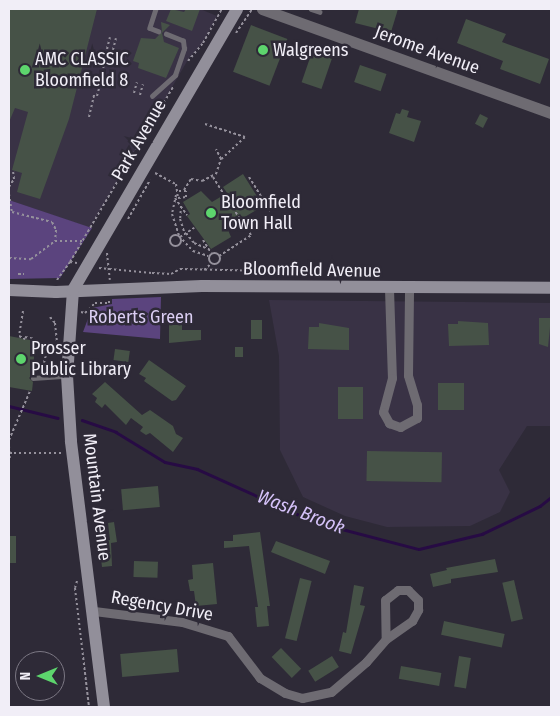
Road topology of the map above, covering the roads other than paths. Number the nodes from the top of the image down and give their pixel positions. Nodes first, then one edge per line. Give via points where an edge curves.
1 (156, 9) edge
2 (238, 9) edge
3 (262, 9) edge
4 (311, 9) edge
5 (320, 12) dead end
6 (158, 31) dead end
7 (166, 34) dead end
8 (152, 96) dead end
9 (551, 113) edge
10 (409, 288) junction
11 (551, 288) edge
12 (389, 289) junction
13 (9, 290) edge
14 (73, 290) junction
15 (67, 376) junction
16 (33, 378) dead end
17 (94, 611) junction
18 (386, 639) junction
19 (104, 707) edge

1 - 6 lane via 150,28
2 - 14 main road, Park Avenue
3 - 9 street, Jerome Avenue
4 - 5 lane
7 - 8 lane via 183,41 184,49 174,75
10 - 11 main road, Bloomfield Avenue
10 - 12 main road, Bloomfield Avenue
10 - 12 street via 408,374 417,418 400,427 389,424 382,412 392,378
12 - 14 main road, Bloomfield Avenue via 202,286
13 - 14 main road, Bloomfield Avenue
14 - 15 main road, Mountain Avenue
15 - 16 lane
15 - 17 main road, Mountain Avenue
17 - 18 street, Regency Drive via 182,622 220,633 238,646 260,678 285,693 302,698 331,692 366,662
17 - 19 main road, Mountain Avenue
18 - 18 street, Regency Drive via 412,621 418,610 418,600 408,590 398,590 385,600

